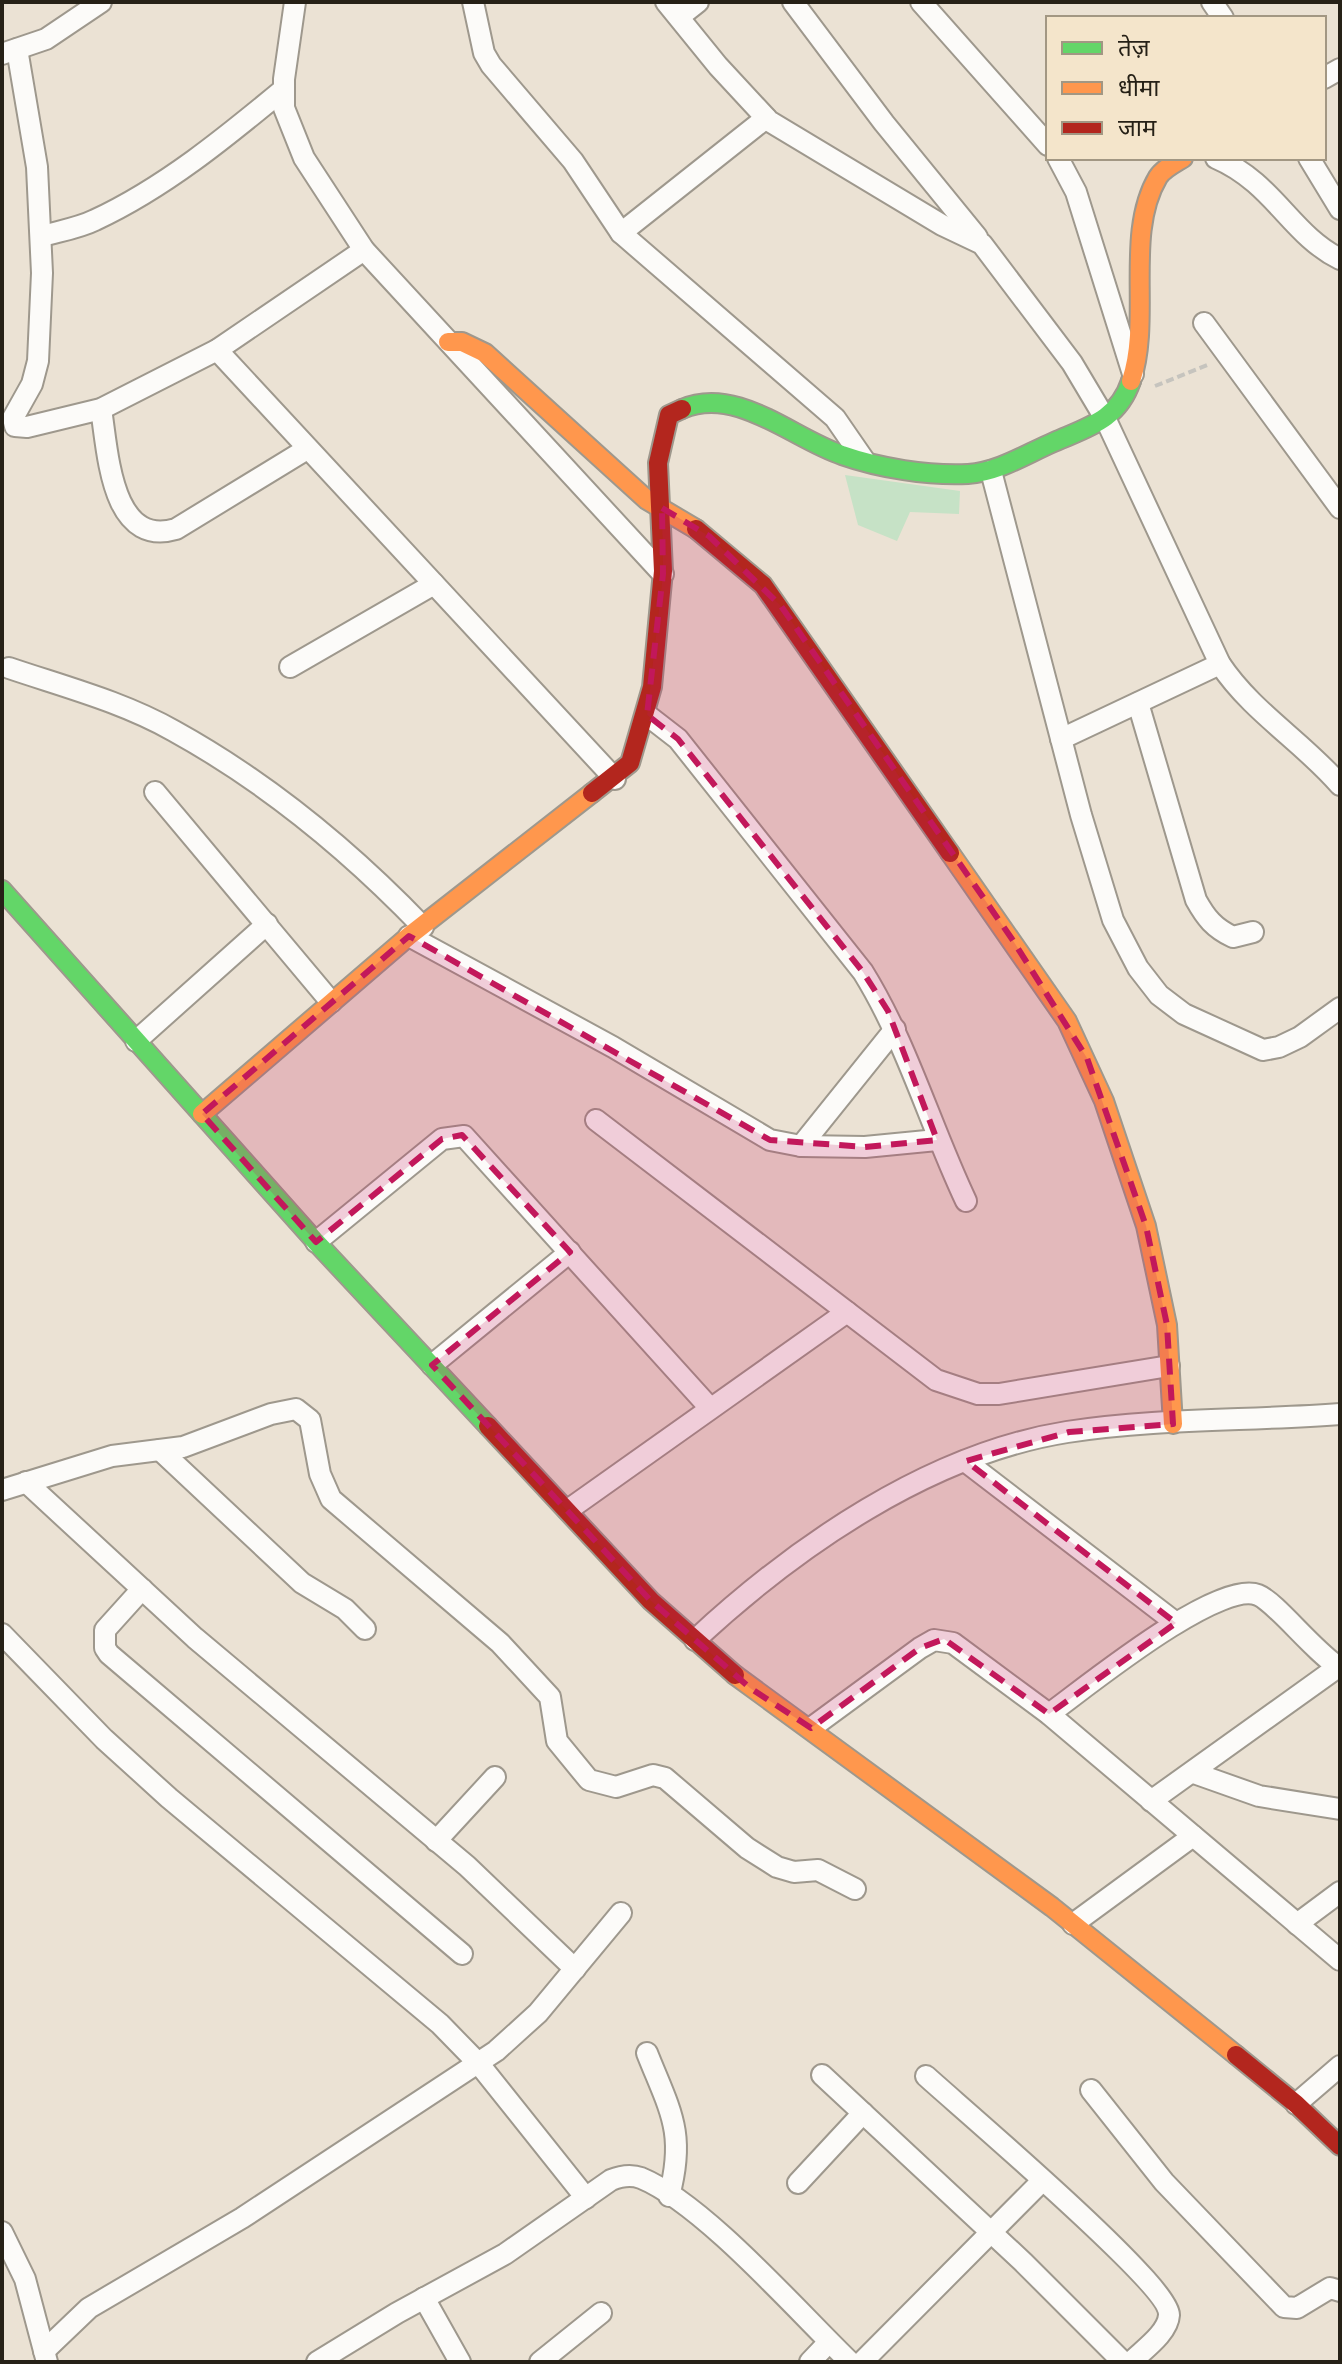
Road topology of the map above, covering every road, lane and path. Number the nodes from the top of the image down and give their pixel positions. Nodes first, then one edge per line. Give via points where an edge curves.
1 (101, 2) edge
2 (295, 2) edge
3 (473, 2) edge
4 (698, 2) edge
5 (793, 2) edge
6 (921, 2) edge
7 (673, 9) edge
8 (9, 52) edge
9 (284, 89) junction
10 (766, 118) junction
11 (1046, 143) edge
12 (1059, 160) edge
13 (1176, 160) edge
14 (1220, 160) edge
15 (1310, 160) edge
16 (1340, 209) edge
17 (621, 233) junction
18 (42, 236) junction
19 (982, 244) junction
20 (364, 250) junction
21 (1340, 259) edge
22 (1204, 323) dead end
23 (448, 342) junction
24 (217, 350) junction
25 (1227, 358) junction
26 (1131, 382) junction
27 (101, 409) junction
28 (1106, 420) junction
29 (307, 449) junction
30 (864, 460) junction
31 (991, 471) junction
32 (662, 508) junction
33 (1340, 508) edge
34 (663, 574) junction
35 (434, 584) junction
36 (1220, 664) junction
37 (290, 667) dead end
38 (9, 668) dead end
39 (1138, 703) junction
40 (647, 715) junction
41 (1061, 739) junction
42 (615, 779) junction
43 (1340, 785) edge
44 (155, 792) dead end
45 (2, 890) edge
46 (267, 924) junction
47 (416, 932) junction
48 (1253, 932) dead end
49 (331, 1002) junction
50 (1340, 1008) edge
51 (895, 1029) junction
52 (136, 1041) junction
53 (202, 1114) junction
54 (596, 1120) dead end
55 (937, 1140) junction
56 (801, 1146) junction
57 (966, 1201) dead end
58 (316, 1242) junction
59 (570, 1252) junction
60 (847, 1312) junction
61 (432, 1365) junction
62 (1169, 1366) junction
63 (710, 1408) junction
64 (1340, 1414) edge
65 (1173, 1424) junction
66 (160, 1450) junction
67 (965, 1461) junction
68 (26, 1482) junction
69 (2, 1490) edge
70 (568, 1510) junction
71 (142, 1589) junction
72 (1176, 1623) junction
73 (365, 1629) dead end
74 (2, 1634) edge
75 (695, 1640) junction
76 (1339, 1668) edge
77 (1049, 1714) junction
78 (811, 1728) junction
79 (1194, 1773) junction
80 (495, 1777) dead end
81 (1151, 1801) junction
82 (1340, 1809) edge
83 (1193, 1836) junction
84 (436, 1841) junction
85 (855, 1889) dead end
86 (1340, 1892) edge
87 (621, 1913) dead end
88 (1073, 1924) junction
89 (1297, 1924) junction
90 (462, 1954) dead end
91 (1340, 1960) edge
92 (575, 1969) junction
93 (647, 2053) dead end
94 (479, 2064) junction
95 (1340, 2066) edge
96 (822, 2075) dead end
97 (926, 2076) dead end
98 (1091, 2090) dead end
99 (1296, 2104) junction
100 (863, 2113) junction
101 (1340, 2146) edge
102 (1042, 2181) junction
103 (798, 2183) dead end
104 (669, 2196) junction
105 (586, 2198) junction
106 (2, 2232) edge
107 (993, 2235) junction
108 (1340, 2291) edge
109 (424, 2298) junction
110 (601, 2313) dead end
111 (829, 2342) junction
112 (46, 2357) edge
113 (317, 2362) edge
114 (460, 2362) edge
115 (540, 2362) edge
116 (810, 2362) edge
117 (850, 2362) edge
118 (862, 2362) edge
119 (1123, 2362) edge
120 (1131, 2362) edge

1 - 8 street via 46,39
2 - 9 street
3 - 17 street via 491,65 573,161
4 - 7 street
5 - 19 street
6 - 11 street
7 - 10 street
8 - 18 street via 31,122
9 - 18 street via 126,204 78,227
9 - 20 street via 287,122 298,147
10 - 17 street
10 - 19 street
12 - 26 street via 1076,192
13 - 26 street via 1158,173 1145,206 1141,310
14 - 21 street via 1256,180 1312,240
15 - 16 street
17 - 30 street via 835,418
18 - 27 street via 38,361 13,423 27,427
19 - 28 street via 1072,363
20 - 23 street
20 - 24 street
22 - 25 street
23 - 32 street via 485,353
23 - 34 street
24 - 27 street
24 - 29 street
25 - 26 path via 1141,391
25 - 33 street
26 - 28 street
27 - 29 street via 113,486 130,516 142,529 157,534 176,529
28 - 31 street
28 - 36 street
29 - 35 street
30 - 31 street via 962,474
30 - 32 street via 827,450 735,406 694,405 669,415 662,429
31 - 41 street
32 - 34 street
32 - 62 street via 743,564 781,606 1067,1021 1104,1101 1146,1226 1164,1306
34 - 40 street
35 - 37 street
35 - 42 street
36 - 39 street
36 - 43 street via 1234,685
38 - 47 street via 113,703 173,730 232,766 317,827 374,877
39 - 41 street
39 - 48 street via 1196,900 1220,931 1233,937
40 - 42 street via 630,763
40 - 51 street via 678,739 826,924 863,972
41 - 50 street via 1113,920 1159,995 1184,1014 1263,1050 1300,1037
42 - 47 street
44 - 46 street
45 - 52 street
46 - 49 street
46 - 52 street
47 - 49 street
47 - 56 street via 770,1140
49 - 53 street
51 - 55 street
51 - 56 street
52 - 53 street
53 - 58 street
54 - 60 street
55 - 56 street
55 - 57 street
58 - 59 street via 442,1139 459,1135
58 - 61 street
59 - 61 street
59 - 63 street
60 - 62 street via 936,1380 978,1394 1044,1389
60 - 63 street
61 - 70 street
62 - 65 street
63 - 70 street
64 - 65 street
65 - 67 street via 1069,1432
66 - 68 street via 112,1456
66 - 73 street via 302,1583 345,1609
66 - 85 street via 183,1447 286,1410 303,1413 310,1420 320,1474 331,1499 500,1643 550,1697 557,1741 589,1780 616,1787 653,1775 665,1778 777,1867 818,1870
67 - 72 street
67 - 75 street via 907,1485 851,1521 729,1609
68 - 69 street
68 - 71 street
70 - 75 street via 651,1601
71 - 84 street
71 - 90 street via 105,1630 109,1654
72 - 76 street via 1234,1593 1256,1594
72 - 77 street
74 - 94 street via 115,1749 260,1877 440,2024
75 - 78 street via 750,1688
76 - 79 street
77 - 78 street via 953,1643 934,1640
77 - 81 street
78 - 88 street
79 - 81 street
79 - 82 street via 1259,1796
80 - 84 street
81 - 83 street
83 - 88 street
83 - 89 street
84 - 92 street
86 - 89 street
87 - 92 street
88 - 99 street
89 - 91 street
92 - 94 street via 538,2013
93 - 104 street via 678,2138
94 - 105 street
94 - 112 street via 242,2218 89,2308
95 - 99 street
96 - 100 street
97 - 102 street
98 - 108 street via 1164,2182 1284,2307 1297,2308 1330,2288
99 - 101 street
100 - 103 street
100 - 107 street
102 - 107 street
102 - 120 street via 1123,2254 1169,2310 1166,2325
104 - 105 street via 639,2178 621,2176
104 - 111 street via 720,2236
105 - 109 street via 505,2254
106 - 112 street via 25,2279
107 - 118 street
107 - 119 street
109 - 113 street
109 - 114 street
110 - 115 street
111 - 116 street
111 - 117 street

